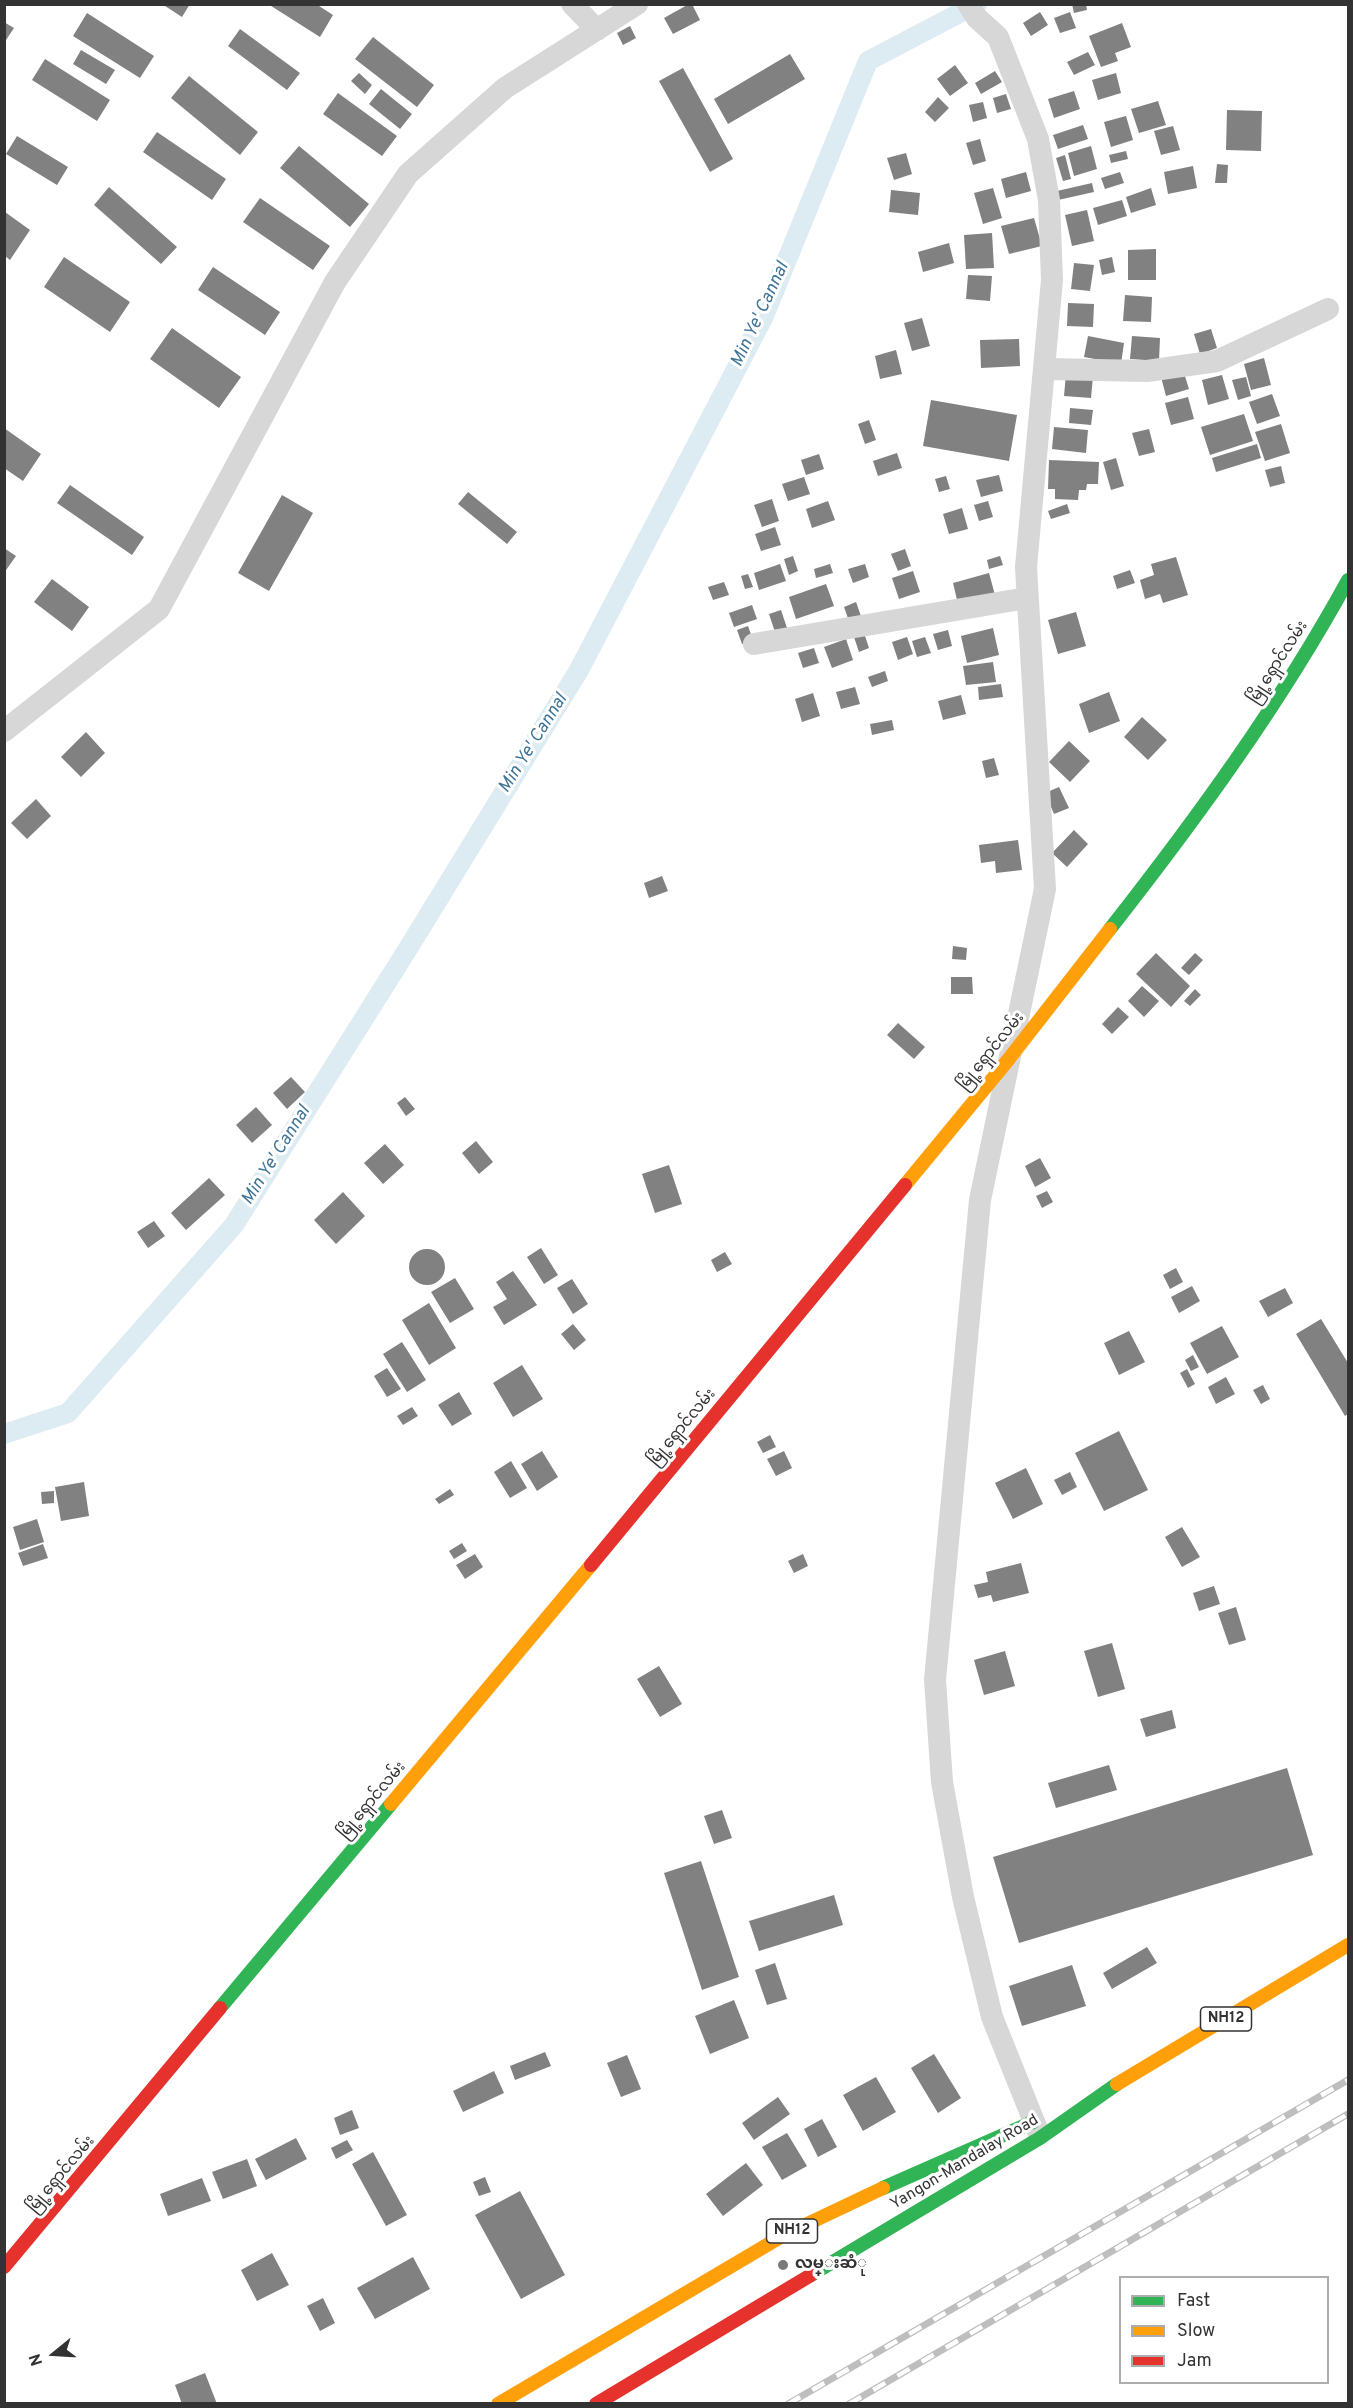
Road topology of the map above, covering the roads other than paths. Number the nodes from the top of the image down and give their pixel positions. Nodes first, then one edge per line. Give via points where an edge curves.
1 (572, 4) edge
2 (637, 4) edge
3 (972, 11) edge
4 (597, 30) junction
5 (1328, 309) dead end
6 (1046, 369) junction
7 (1348, 580) edge
8 (1027, 598) junction
9 (754, 644) dead end
10 (4, 731) edge
11 (1008, 1060) junction
12 (1348, 1945) edge
13 (1037, 2130) junction
14 (4, 2267) edge
15 (498, 2403) edge
16 (596, 2403) edge

1 - 4 street
2 - 4 street
3 - 6 street via 998,37 1038,139 1050,212 1052,280
4 - 10 street via 505,88 408,174 335,282 159,609
5 - 6 street via 1217,361 1147,371
6 - 8 street via 1026,556
7 - 11 main road, မြို့ရှောင်လမ်း via 1319,633 1195,820
8 - 9 street
8 - 11 street via 1045,890
11 - 13 street via 980,1200 935,1680 942,1782 963,1897 992,2017
11 - 14 main road, မြို့ရှောင်လမ်း
12 - 13 main road, NH12
13 - 15 main road, NH12 via 911,2175 784,2235
13 - 16 main road, Yangon-Mandalay Road / NH12

